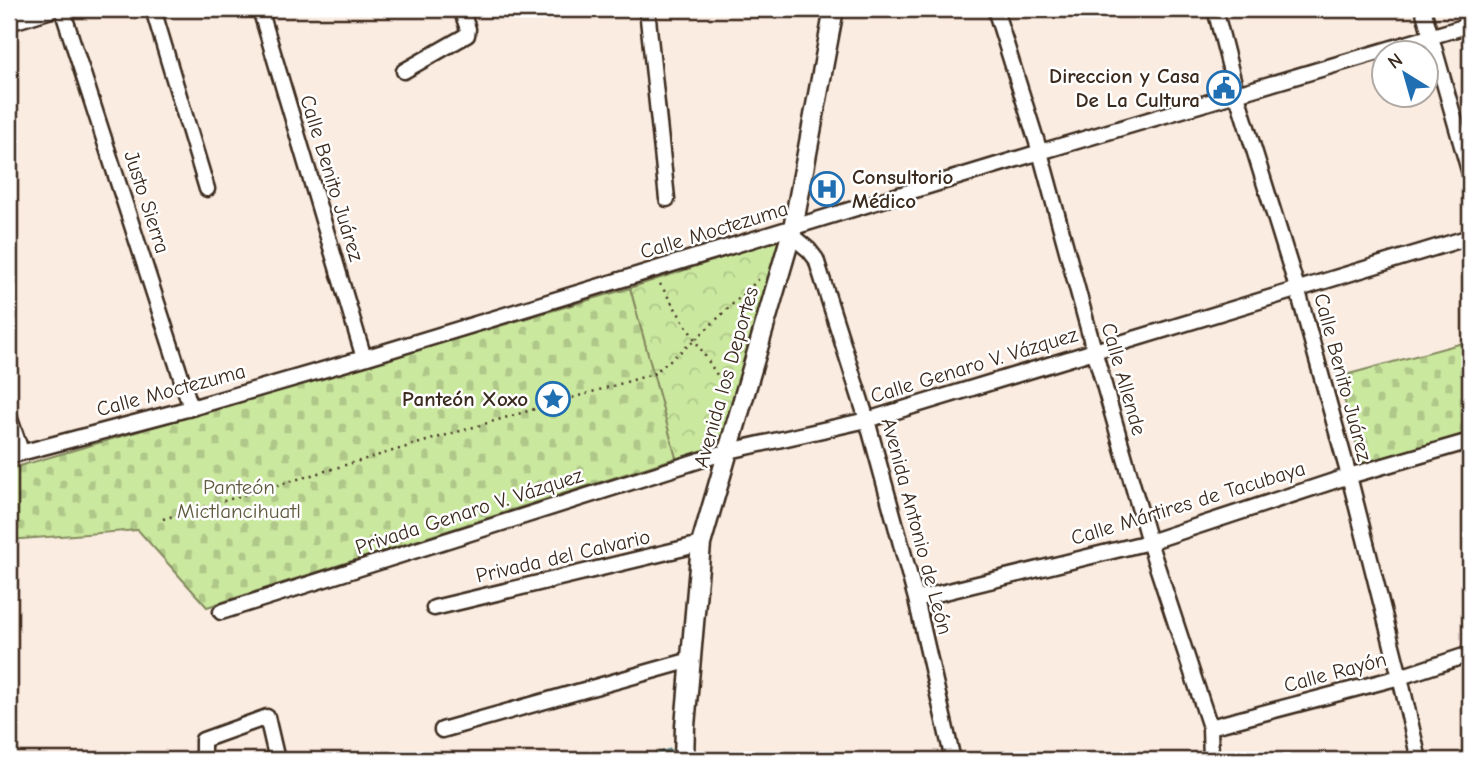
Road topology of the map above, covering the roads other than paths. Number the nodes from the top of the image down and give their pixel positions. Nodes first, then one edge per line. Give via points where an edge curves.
1 (55, 9) edge
2 (62, 9) edge
3 (153, 9) edge
4 (260, 9) edge
5 (461, 9) edge
6 (647, 9) edge
7 (995, 9) edge
8 (1215, 9) edge
9 (1423, 9) edge
10 (837, 10) edge
11 (9, 23) edge
12 (1470, 25) edge
13 (1429, 36) junction
14 (404, 71) dead end
15 (1237, 95) junction
16 (1040, 152) junction
17 (1470, 174) edge
18 (207, 188) dead end
19 (667, 199) dead end
20 (792, 232) junction
21 (1470, 237) edge
22 (1298, 291) junction
23 (1094, 350) junction
24 (364, 358) junction
25 (191, 408) junction
26 (9, 416) edge
27 (867, 420) junction
28 (1470, 441) edge
29 (729, 451) junction
30 (15, 454) edge
31 (1349, 476) junction
32 (1149, 541) junction
33 (701, 544) junction
34 (916, 599) junction
35 (435, 608) dead end
36 (221, 612) dead end
37 (1470, 654) edge
38 (691, 660) junction
39 (1400, 677) junction
40 (442, 730) dead end
41 (1210, 734) junction
42 (203, 760) edge
43 (277, 760) edge
44 (684, 760) edge
45 (953, 760) edge
46 (1211, 760) edge
47 (1419, 760) edge

1 - 11 street
2 - 25 street, Justo Sierra
3 - 18 street
4 - 24 street, Calle Benito Juárez
5 - 14 street via 467,35
6 - 19 street
7 - 16 street, Calle Allende
8 - 15 street, Calle Benito Juárez
9 - 13 street
10 - 20 street, Avenida los Deportes
12 - 13 street, Calle Moctezuma
13 - 15 street, Calle Moctezuma
13 - 17 street
15 - 16 street, Calle Moctezuma
15 - 22 street, Calle Benito Juárez
16 - 20 street, Calle Moctezuma
16 - 23 street, Calle Allende
20 - 24 street, Calle Moctezuma
20 - 27 street, Avenida Antonio de León via 816,260
20 - 29 street, Avenida los Deportes
21 - 22 street, Calle Genaro V. Vázquez
22 - 23 street, Calle Genaro V. Vázquez
22 - 31 street, Calle Benito Juárez
23 - 27 street, Calle Genaro V. Vázquez
23 - 32 street, Calle Allende
24 - 25 street, Calle Moctezuma
25 - 30 street, Calle Moctezuma
26 - 30 street
27 - 29 street, Calle Genaro V. Vázquez
27 - 34 street, Avenida Antonio de León
28 - 31 street, Calle Mártires de Tacubaya
29 - 33 street, Avenida los Deportes
29 - 36 street, Privada Genaro V. Vázquez
31 - 32 street, Calle Mártires de Tacubaya
31 - 39 street, Calle Benito Juárez
32 - 34 street, Calle Mártires de Tacubaya
32 - 41 street, Calle Allende
33 - 35 street, Privada del Calvario
33 - 38 street, Avenida los Deportes
34 - 45 street, Avenida Antonio de León
37 - 39 street, Calle Rayón
38 - 40 street
38 - 44 street, Avenida los Deportes
39 - 41 street, Calle Rayón
39 - 47 street, Calle Benito Juárez
41 - 46 street, Calle Allende
42 - 43 street via 203,740 267,717

